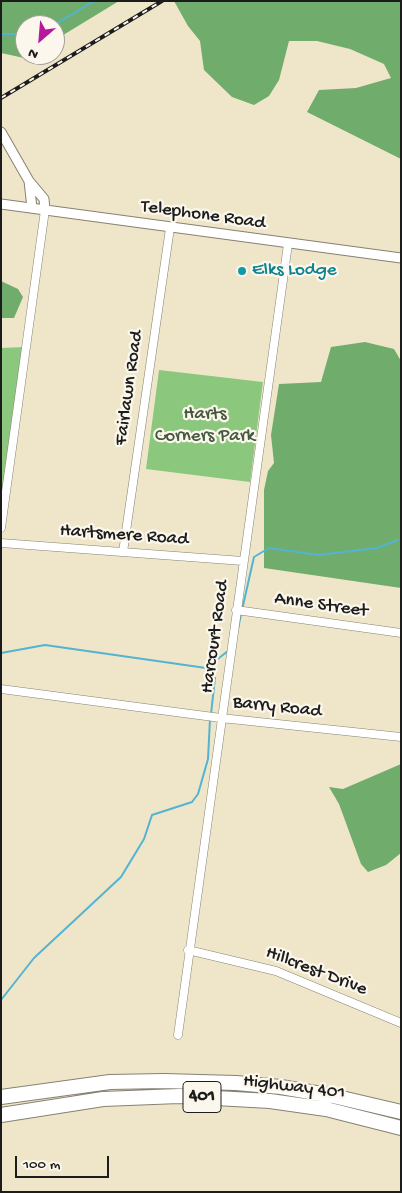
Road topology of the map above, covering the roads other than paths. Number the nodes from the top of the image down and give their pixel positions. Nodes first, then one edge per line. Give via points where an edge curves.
1 (1, 132) edge
2 (29, 181) junction
3 (1, 204) edge
4 (32, 208) junction
5 (46, 210) junction
6 (170, 228) junction
7 (288, 244) junction
8 (401, 258) edge
9 (1, 528) edge
10 (1, 543) edge
11 (123, 552) junction
12 (243, 561) junction
13 (236, 610) junction
14 (401, 633) edge
15 (1, 689) edge
16 (221, 718) junction
17 (401, 737) edge
18 (188, 950) junction
19 (401, 1023) edge
20 (178, 1035) dead end
21 (1, 1097) edge
22 (401, 1112) edge
23 (1, 1115) edge
24 (401, 1128) edge

1 - 2 street
2 - 4 street
2 - 5 street via 44,199
3 - 4 street, Telephone Road
4 - 5 street, Telephone Road
5 - 6 street, Telephone Road
5 - 9 street
6 - 7 street, Telephone Road
6 - 11 street, Fairlawn Road
7 - 8 street, Telephone Road
7 - 12 street, Harcourt Road
10 - 11 street, Hartsmere Road
11 - 12 street, Hartsmere Road
12 - 13 street, Harcourt Road
13 - 14 street, Anne Street
13 - 16 street, Harcourt Road
15 - 16 street, Barry Road
16 - 17 street, Barry Road
16 - 18 street, Harcourt Road
18 - 19 street, Hillcrest Drive via 276,971
18 - 20 street, Harcourt Road
21 - 22 highway, Highway 401 / 401 via 110,1082 236,1083 333,1096
23 - 24 highway, Highway 401 / 401 via 104,1099 179,1096 270,1101 326,1109

